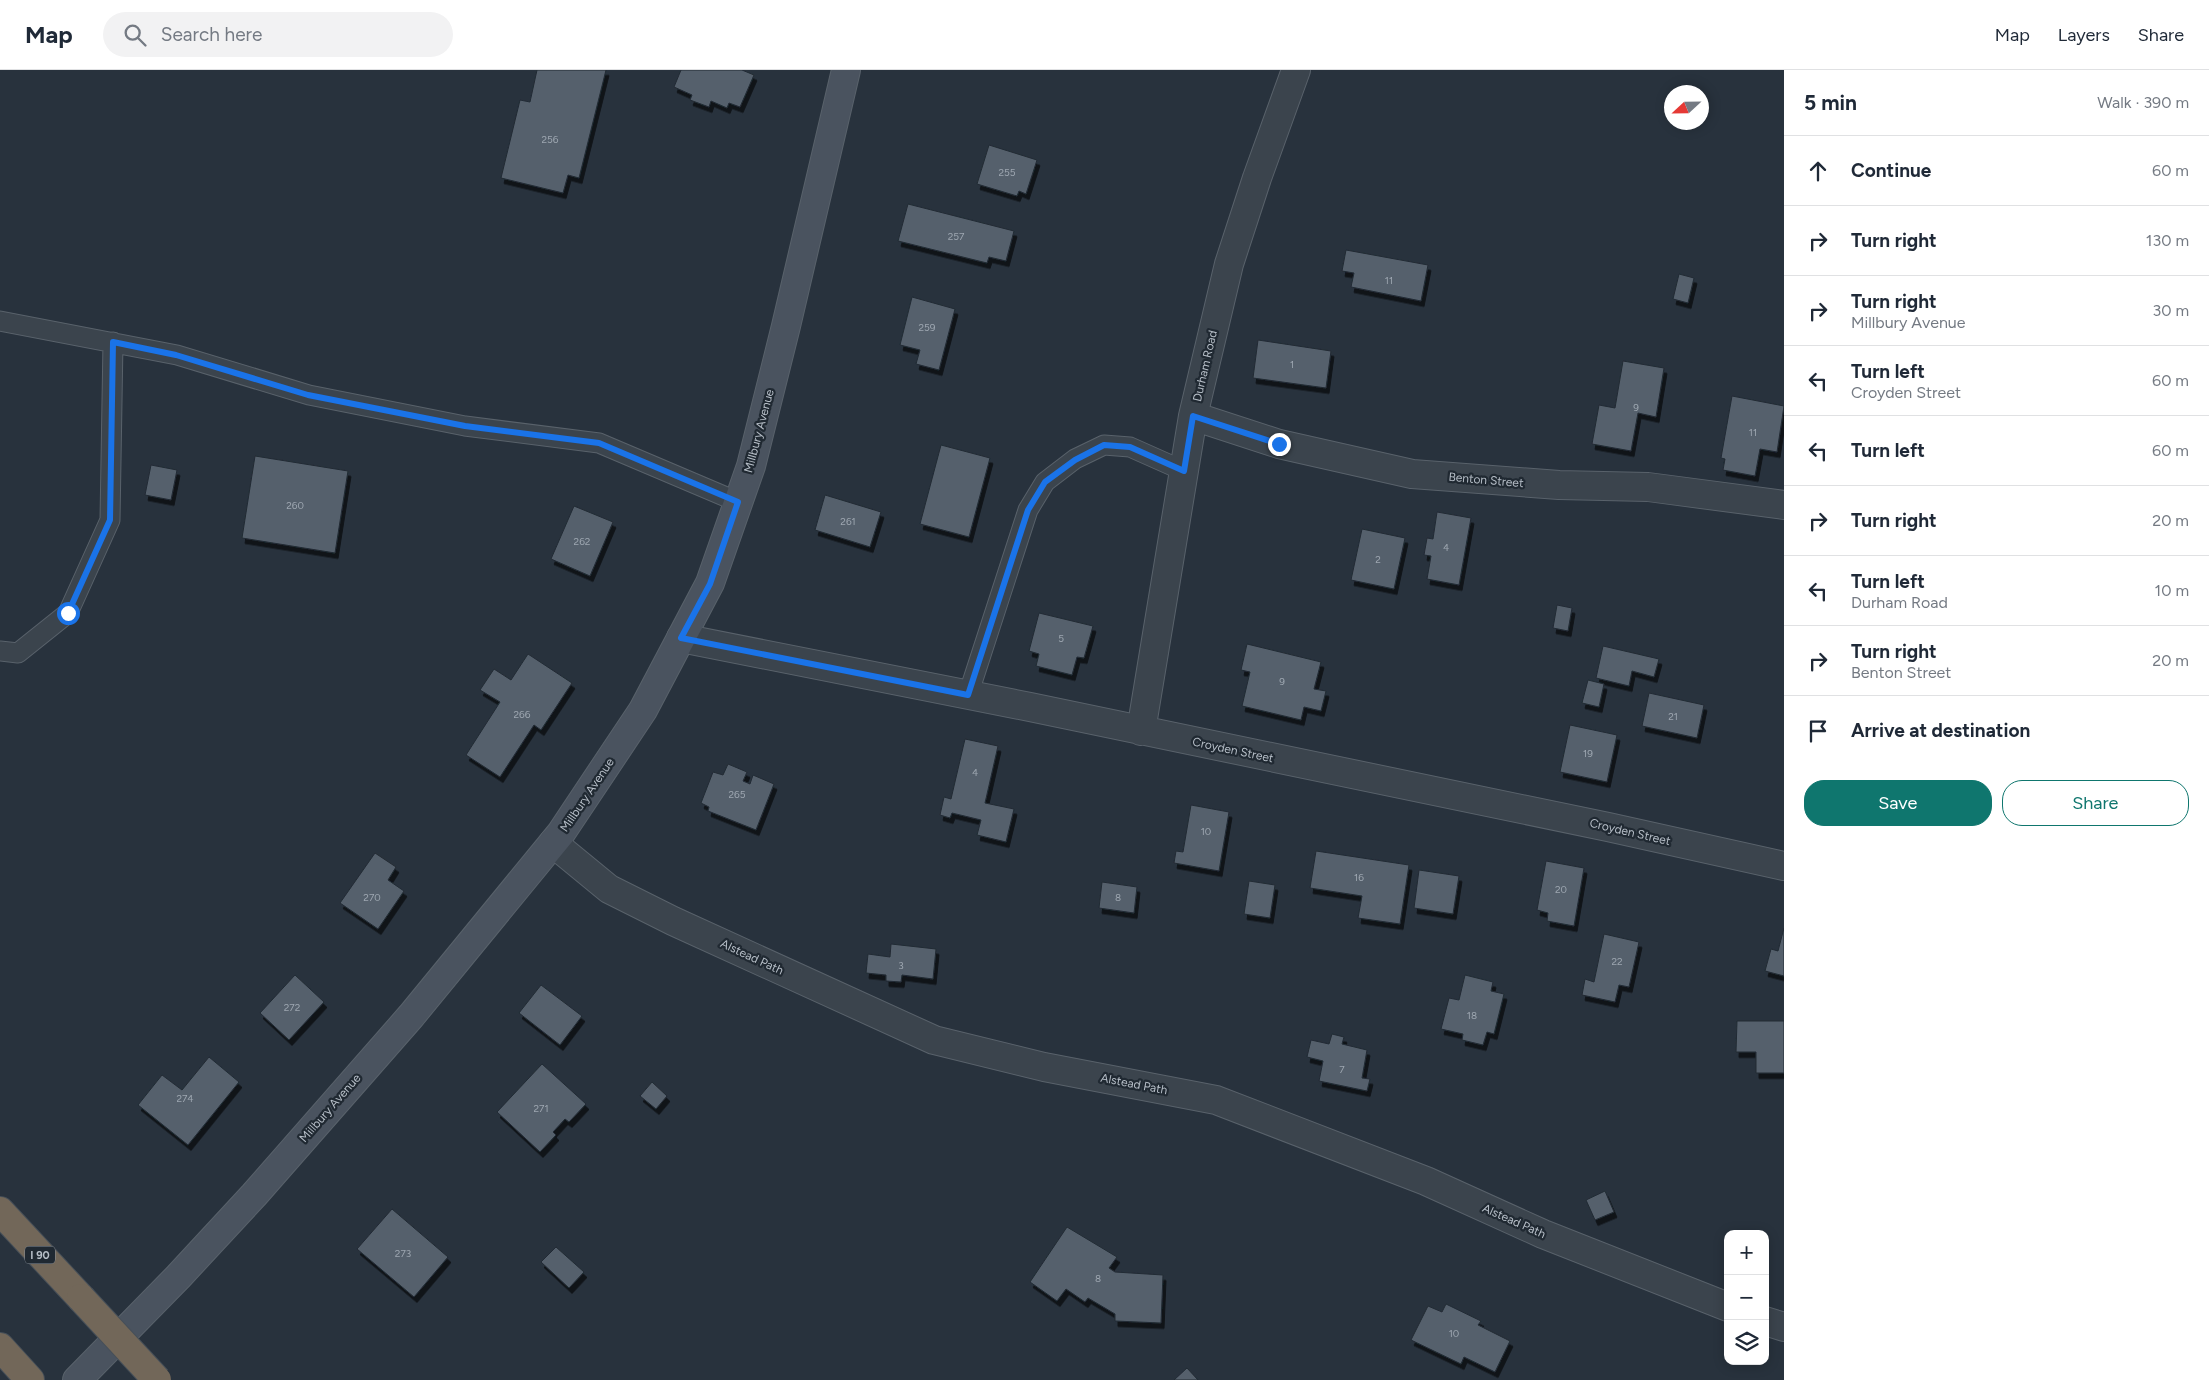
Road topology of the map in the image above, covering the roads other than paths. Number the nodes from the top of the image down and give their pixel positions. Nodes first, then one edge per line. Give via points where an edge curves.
1 (846, 70) edge
2 (1296, 70) edge
3 (0, 321) edge
4 (113, 342) junction
5 (1193, 416) junction
6 (1184, 471) junction
7 (738, 502) junction
8 (1784, 505) edge
9 (681, 638) junction
10 (0, 650) edge
11 (968, 695) junction
12 (1141, 731) junction
13 (553, 844) junction
14 (1784, 866) edge
15 (0, 1211) edge
16 (1724, 1305) edge
17 (1769, 1322) edge
18 (1784, 1327) edge
19 (77, 1380) edge
20 (157, 1380) edge

1 - 7 main road, Millbury Avenue via 784,335
2 - 5 street, Durham Road via 1230,264
3 - 4 lane
4 - 7 lane via 176,355 308,395 465,426 599,443
4 - 10 lane via 110,520 68,613 18,653
5 - 6 street, Durham Road
5 - 8 street, Benton Street via 1279,444 1412,474 1559,485 1648,487
6 - 11 lane via 1130,447 1104,445 1075,460 1045,482 1028,510
6 - 12 street, Durham Road
7 - 9 main road, Millbury Avenue via 710,584
9 - 11 street, Croyden Street
9 - 13 main road, Millbury Avenue via 643,710
11 - 12 street, Croyden Street
12 - 14 street, Croyden Street
13 - 16 street, Alstead Path via 609,889 934,1040 1044,1067 1216,1100 1426,1181 1543,1234
13 - 19 main road, Millbury Avenue via 411,1016 285,1159 178,1277
15 - 20 highway, I 90, bridge
17 - 18 street

